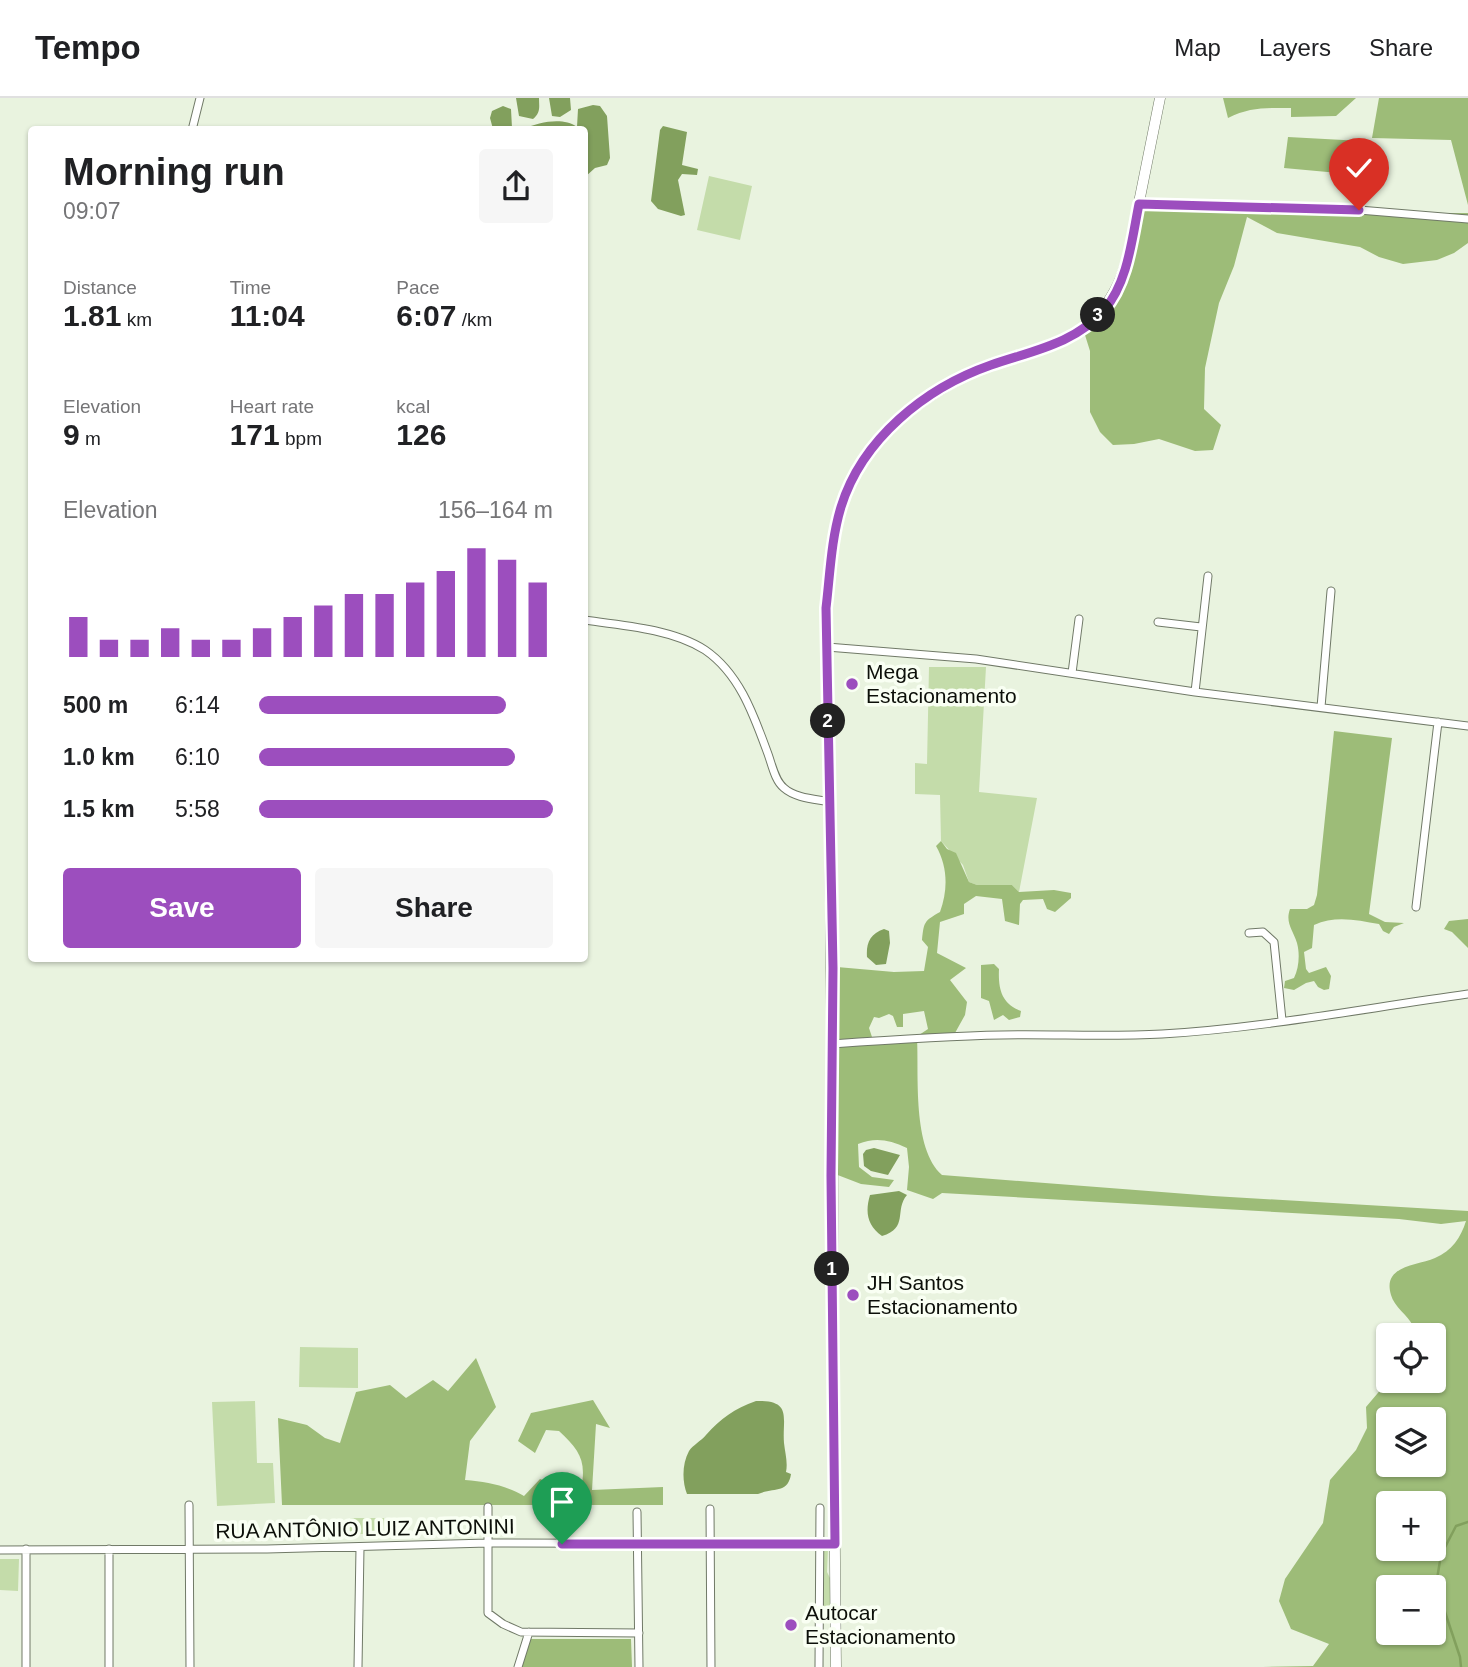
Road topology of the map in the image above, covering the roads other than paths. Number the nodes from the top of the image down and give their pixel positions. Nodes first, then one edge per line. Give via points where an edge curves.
1 (200, 98) edge
2 (1160, 98) edge
3 (193, 126) edge
4 (1139, 204) junction
5 (1468, 219) edge
6 (1208, 576) dead end
7 (1331, 591) dead end
8 (1079, 619) dead end
9 (588, 620) edge
10 (1158, 622) dead end
11 (1201, 628) junction
12 (827, 647) junction
13 (1072, 673) junction
14 (1195, 692) junction
15 (1321, 707) junction
16 (1438, 722) junction
17 (1468, 726) edge
18 (830, 802) junction
19 (1416, 907) dead end
20 (1249, 933) dead end
21 (1468, 994) edge
22 (1282, 1020) junction
23 (832, 1044) junction
24 (190, 1505) dead end
25 (488, 1507) dead end
26 (820, 1508) dead end
27 (710, 1509) dead end
28 (637, 1511) dead end
29 (488, 1544) junction
30 (637, 1544) junction
31 (710, 1544) junction
32 (820, 1544) junction
33 (835, 1544) junction
34 (360, 1548) junction
35 (26, 1549) junction
36 (108, 1549) junction
37 (0, 1550) edge
38 (190, 1550) junction
39 (530, 1632) junction
40 (639, 1633) junction
41 (26, 1667) edge
42 (109, 1667) edge
43 (190, 1667) edge
44 (358, 1667) edge
45 (518, 1667) edge
46 (639, 1667) edge
47 (711, 1667) edge
48 (819, 1667) edge
49 (836, 1667) edge

1 - 3 street
2 - 4 street
4 - 5 street via 1359,210
4 - 12 street via 1123,275 1105,309 1062,341 989,366 919,402 864,459 841,507 832,548
6 - 11 street
7 - 15 street
8 - 13 street
9 - 18 street via 632,626 704,649 727,668 751,708 782,787 795,795
10 - 11 street
11 - 14 street
12 - 13 street via 923,653
12 - 18 street
13 - 14 street
14 - 15 street
15 - 16 street
16 - 17 street
16 - 19 street
18 - 23 street
20 - 22 street via 1263,932 1274,942
21 - 22 street
22 - 23 street via 1164,1034 991,1035
23 - 33 street
24 - 38 street
25 - 29 street
26 - 32 street
27 - 31 street
28 - 30 street
29 - 30 street, RUA ANTÔNIO LUIZ ANTONINI
29 - 34 street, RUA ANTÔNIO LUIZ ANTONINI
29 - 39 street via 488,1613 503,1624
30 - 31 street, RUA ANTÔNIO LUIZ ANTONINI
30 - 40 street
31 - 32 street, RUA ANTÔNIO LUIZ ANTONINI
31 - 47 street
32 - 33 street, RUA ANTÔNIO LUIZ ANTONINI
32 - 48 street
33 - 49 street
34 - 38 street, RUA ANTÔNIO LUIZ ANTONINI
34 - 44 street
35 - 36 street, RUA ANTÔNIO LUIZ ANTONINI
35 - 37 street, RUA ANTÔNIO LUIZ ANTONINI
35 - 41 street
36 - 38 street, RUA ANTÔNIO LUIZ ANTONINI
36 - 42 street
38 - 43 street
39 - 40 street
39 - 45 street
40 - 46 street

